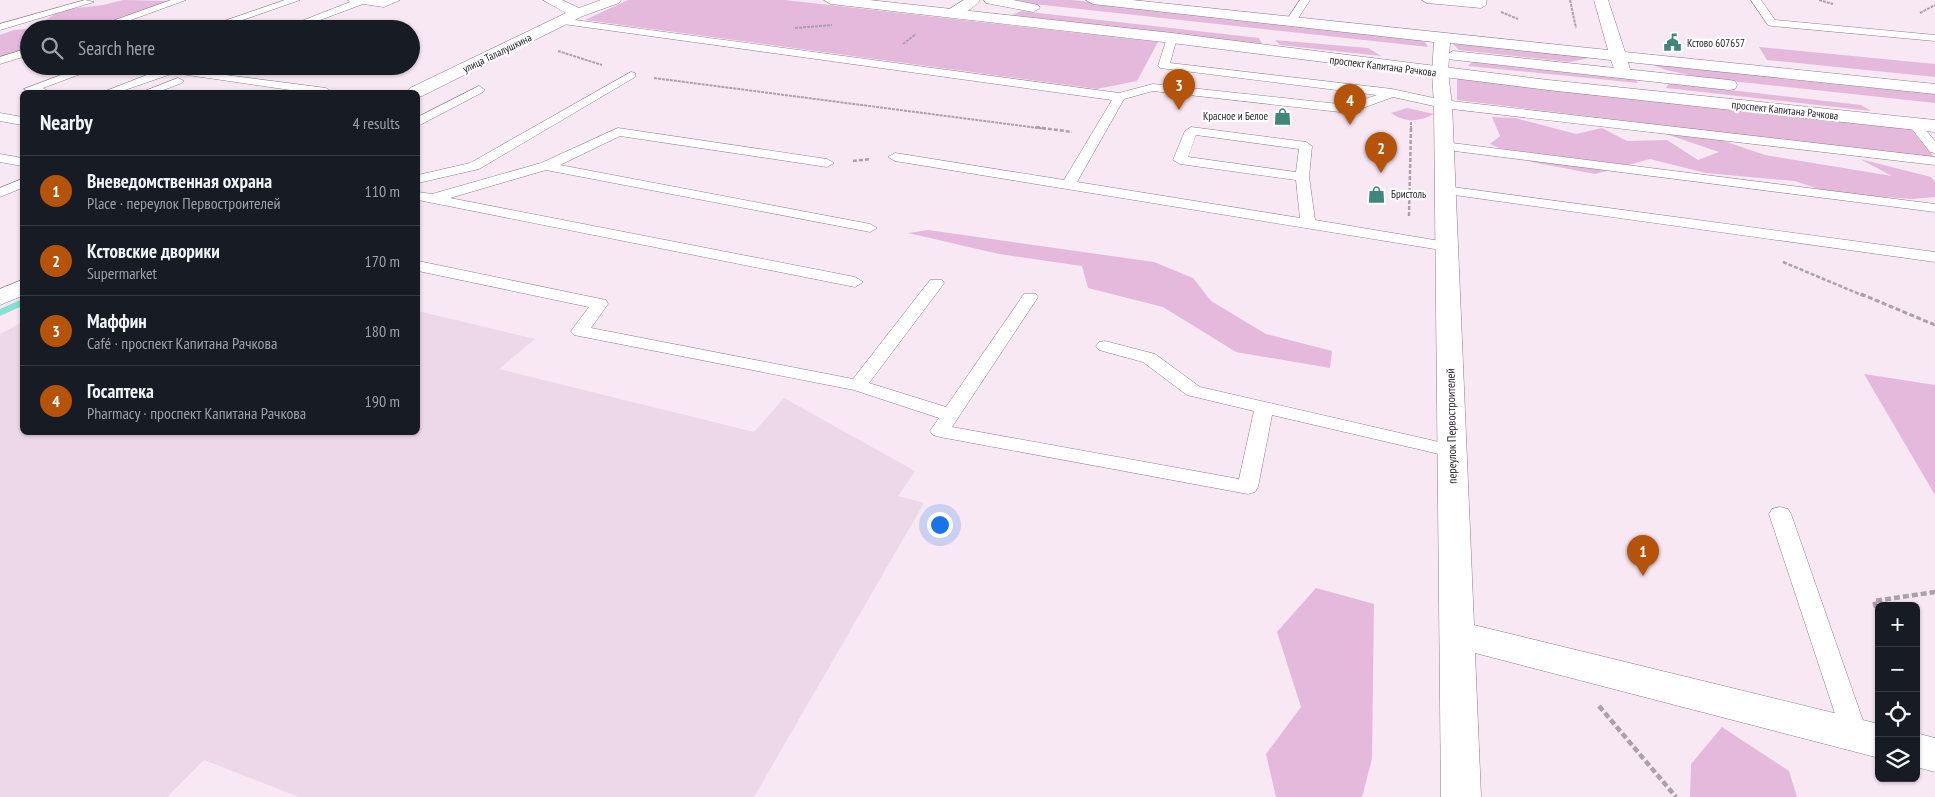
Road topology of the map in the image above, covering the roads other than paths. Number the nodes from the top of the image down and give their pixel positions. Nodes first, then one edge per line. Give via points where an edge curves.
1 (181, 0) edge
2 (295, 0) edge
3 (396, 0) edge
4 (550, 0) edge
5 (614, 0) edge
6 (831, 0) edge
7 (973, 0) edge
8 (991, 0) edge
9 (1093, 0) edge
10 (1305, 0) edge
11 (1427, 0) edge
12 (1481, 0) edge
13 (1601, 0) edge
14 (1756, 0) edge
15 (357, 1) edge
16 (89, 2) dead end
17 (1033, 8) junction
18 (578, 13) junction
19 (950, 13) junction
20 (25, 20) edge
21 (122, 20) edge
22 (234, 20) edge
23 (309, 20) edge
24 (20, 21) edge
25 (560, 21) junction
26 (1291, 21) junction
27 (0, 27) edge
28 (1172, 38) junction
29 (1935, 38) edge
30 (1326, 41) dead end
31 (20, 54) edge
32 (1437, 54) junction
33 (1618, 56) junction
34 (0, 61) edge
35 (1164, 66) junction
36 (1623, 73) junction
37 (71, 75) edge
38 (157, 75) edge
39 (192, 75) edge
40 (202, 75) edge
41 (631, 75) road end
42 (1153, 87) junction
43 (1748, 88) dead end
44 (1935, 89) edge
45 (34, 90) edge
46 (115, 90) edge
47 (153, 90) edge
48 (311, 90) edge
49 (420, 90) edge
50 (479, 90) dead end
51 (1392, 93) junction
52 (1119, 97) junction
53 (1443, 104) junction
54 (0, 117) edge
55 (20, 121) edge
56 (420, 121) edge
57 (1914, 124) junction
58 (1935, 126) edge
59 (1444, 146) junction
60 (1935, 149) edge
61 (895, 157) road end
62 (0, 158) edge
63 (1935, 161) edge
64 (20, 162) edge
65 (827, 163) road end
66 (546, 166) junction
67 (1302, 177) junction
68 (420, 179) edge
69 (20, 184) edge
70 (1068, 185) junction
71 (1445, 190) junction
72 (0, 193) edge
73 (424, 197) edge
74 (1935, 208) edge
75 (1308, 224) junction
76 (870, 228) dead end
77 (1446, 246) junction
78 (1935, 257) edge
79 (420, 266) edge
80 (855, 282) dead end
81 (936, 283) dead end
82 (20, 288) edge
83 (0, 298) edge
84 (1030, 298) dead end
85 (1105, 346) dead end
86 (858, 385) junction
87 (1264, 407) junction
88 (951, 415) junction
89 (1452, 451) junction
90 (1780, 514) dead end
91 (1457, 634) junction
92 (1867, 738) edge
93 (1920, 751) edge
94 (1935, 755) edge
95 (1461, 797) edge

1 - 21 lane
2 - 22 lane
3 - 15 lane via 384,4
4 - 18 street
5 - 18 street, улица Талалушкина
6 - 19 street, проспект Капитана Рачкова
7 - 19 street
8 - 17 street
9 - 26 street
10 - 26 lane
11 - 12 lane via 1481,5
13 - 33 street
14 - 29 lane via 1772,23
15 - 23 lane
16 - 20 lane
17 - 19 street via 990,8
17 - 30 street
18 - 25 street, улица Талалушкина
19 - 28 street, проспект Капитана Рачкова
24 - 27 lane
25 - 49 street, улица Талалушкина
25 - 52 lane
26 - 32 street
28 - 32 street, проспект Капитана Рачкова
28 - 35 lane
31 - 34 lane
32 - 33 street
32 - 36 street
32 - 53 street, переулок Первостроителей
32 - 57 street, проспект Капитана Рачкова
33 - 36 street
33 - 44 street
35 - 42 lane
35 - 51 lane
36 - 43 street
37 - 45 lane via 30,89
38 - 46 lane
39 - 47 lane
40 - 48 lane
41 - 68 lane via 474,166
42 - 51 lane via 1350,109
42 - 52 lane
50 - 56 lane
51 - 53 lane
52 - 70 lane
53 - 59 street, переулок Первостроителей
53 - 63 lane
54 - 55 lane
57 - 58 street, проспект Капитана Рачкова
57 - 60 lane
59 - 71 street, переулок Первостроителей
59 - 74 lane
61 - 70 lane
62 - 64 lane
65 - 66 lane via 618,132
66 - 73 lane
66 - 76 lane
67 - 67 lane via 1306,146 1192,131 1180,160
67 - 75 lane
69 - 72 lane
70 - 75 lane
71 - 77 street, переулок Первостроителей
71 - 78 lane
73 - 80 lane
75 - 77 lane
77 - 89 street, переулок Первостроителей
79 - 86 lane via 600,304 580,332
81 - 86 lane
82 - 83 street
84 - 88 lane
85 - 87 lane via 1149,358 1194,391
86 - 88 lane
87 - 88 lane via 1248,487 940,431
87 - 89 lane
89 - 91 street, переулок Первостроителей
90 - 92 lane
91 - 92 street
91 - 95 street, переулок Первостроителей
93 - 94 street

